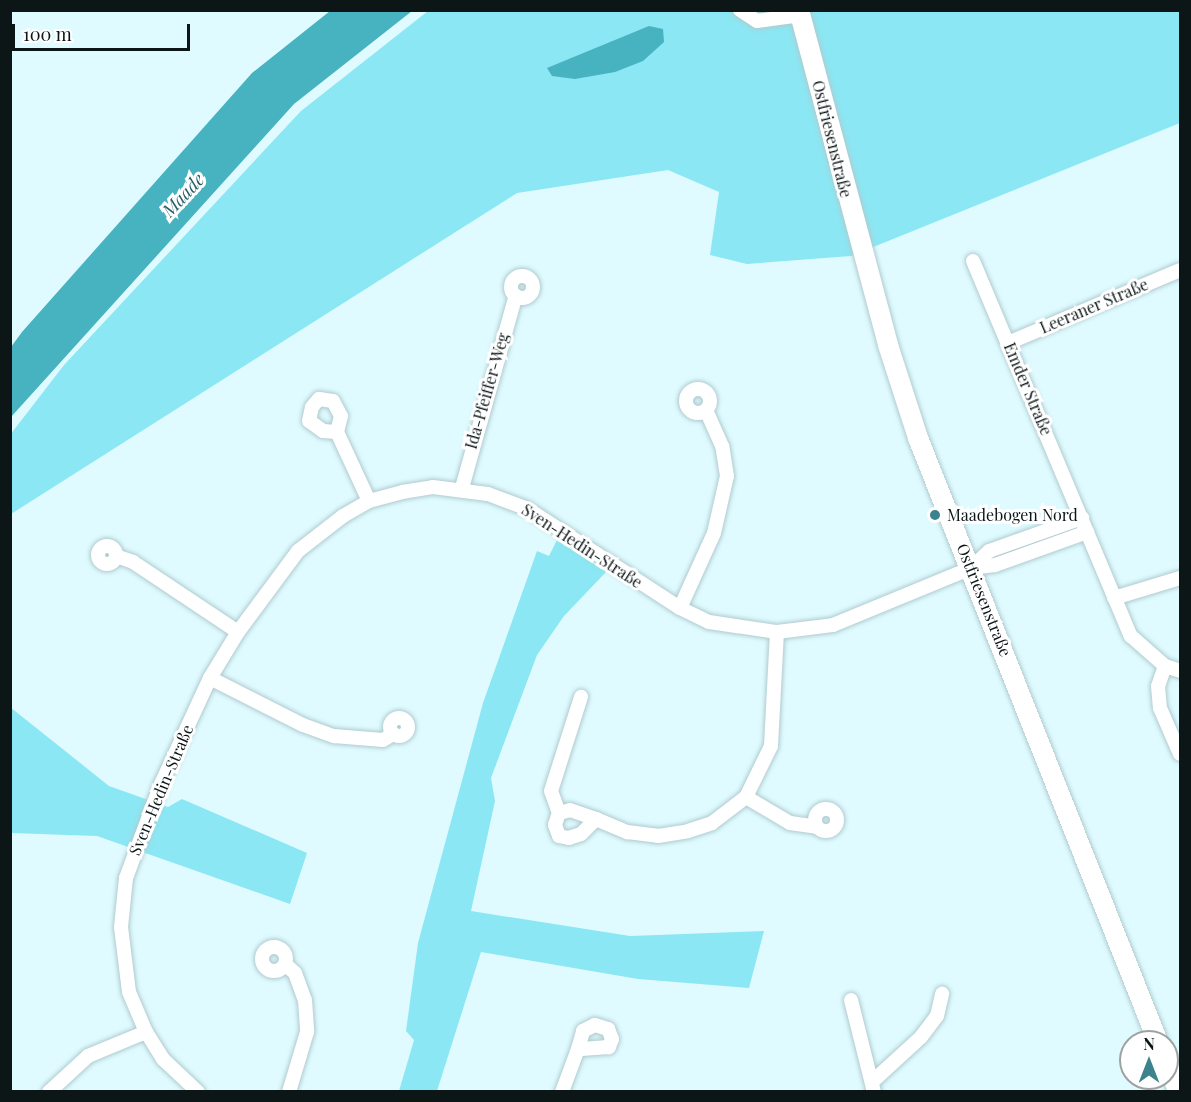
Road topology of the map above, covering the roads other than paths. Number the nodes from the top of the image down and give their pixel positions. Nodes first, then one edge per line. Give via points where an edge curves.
1 (740, 10) edge
2 (800, 13) edge
3 (973, 261) dead end
4 (1180, 270) edge
5 (516, 296) dead end
6 (1008, 343) junction
7 (706, 410) dead end
8 (337, 432) dead end
9 (462, 488) junction
10 (369, 501) junction
11 (1082, 518) junction
12 (1087, 532) junction
13 (116, 556) dead end
14 (971, 568) junction
15 (1180, 578) edge
16 (1114, 598) junction
17 (680, 608) junction
18 (238, 632) junction
19 (777, 632) junction
20 (1165, 666) junction
21 (1180, 671) edge
22 (210, 678) junction
23 (581, 698) dead end
24 (393, 734) dead end
25 (1180, 754) edge
26 (747, 797) junction
27 (559, 813) junction
28 (596, 819) junction
29 (817, 827) dead end
30 (285, 964) dead end
31 (942, 994) dead end
32 (851, 1000) dead end
33 (1153, 1030) edge
34 (146, 1032) junction
35 (578, 1049) dead end
36 (873, 1086) edge
37 (49, 1092) edge
38 (198, 1092) edge
39 (289, 1092) edge
40 (562, 1092) edge

1 - 2 street via 757,21
2 - 14 main road, Ostfriesenstraße via 888,345 918,438
3 - 6 street, Emder Straße
4 - 6 street, Leeraner Straße
5 - 9 street, Ida-Pfeiffer-Weg
6 - 11 street, Emder Straße
7 - 17 street via 722,446 727,476 714,533
8 - 10 street
9 - 10 street, Sven-Hedin-Straße via 423,489
9 - 17 street, Sven-Hedin-Straße via 528,509
10 - 18 street, Sven-Hedin-Straße via 298,551
11 - 12 street, Emder Straße
11 - 14 street via 989,551
12 - 14 street via 995,565
12 - 16 street, Emder Straße
13 - 18 street via 133,562
14 - 19 street, Sven-Hedin-Straße via 833,625
14 - 33 main road, Ostfriesenstraße
15 - 16 street
16 - 20 street, Emder Straße via 1131,636
17 - 19 street, Sven-Hedin-Straße via 709,622
18 - 22 street, Sven-Hedin-Straße
19 - 26 street via 771,746
20 - 21 street, Emder Straße
20 - 25 street via 1158,686 1160,708
22 - 24 street via 303,725 334,736 383,740
22 - 34 street, Sven-Hedin-Straße via 161,784 126,878 122,953 129,992
23 - 27 street via 551,791
26 - 28 street via 712,823 658,836 627,832
26 - 29 street via 790,823
27 - 28 street via 570,810
27 - 28 street via 555,825 559,836 569,838 581,834
30 - 39 street via 295,973 305,1000 307,1032
31 - 36 street via 937,1016
32 - 36 street
34 - 37 street via 88,1056
34 - 38 street, Sven-Hedin-Straße via 163,1059
35 - 40 street

